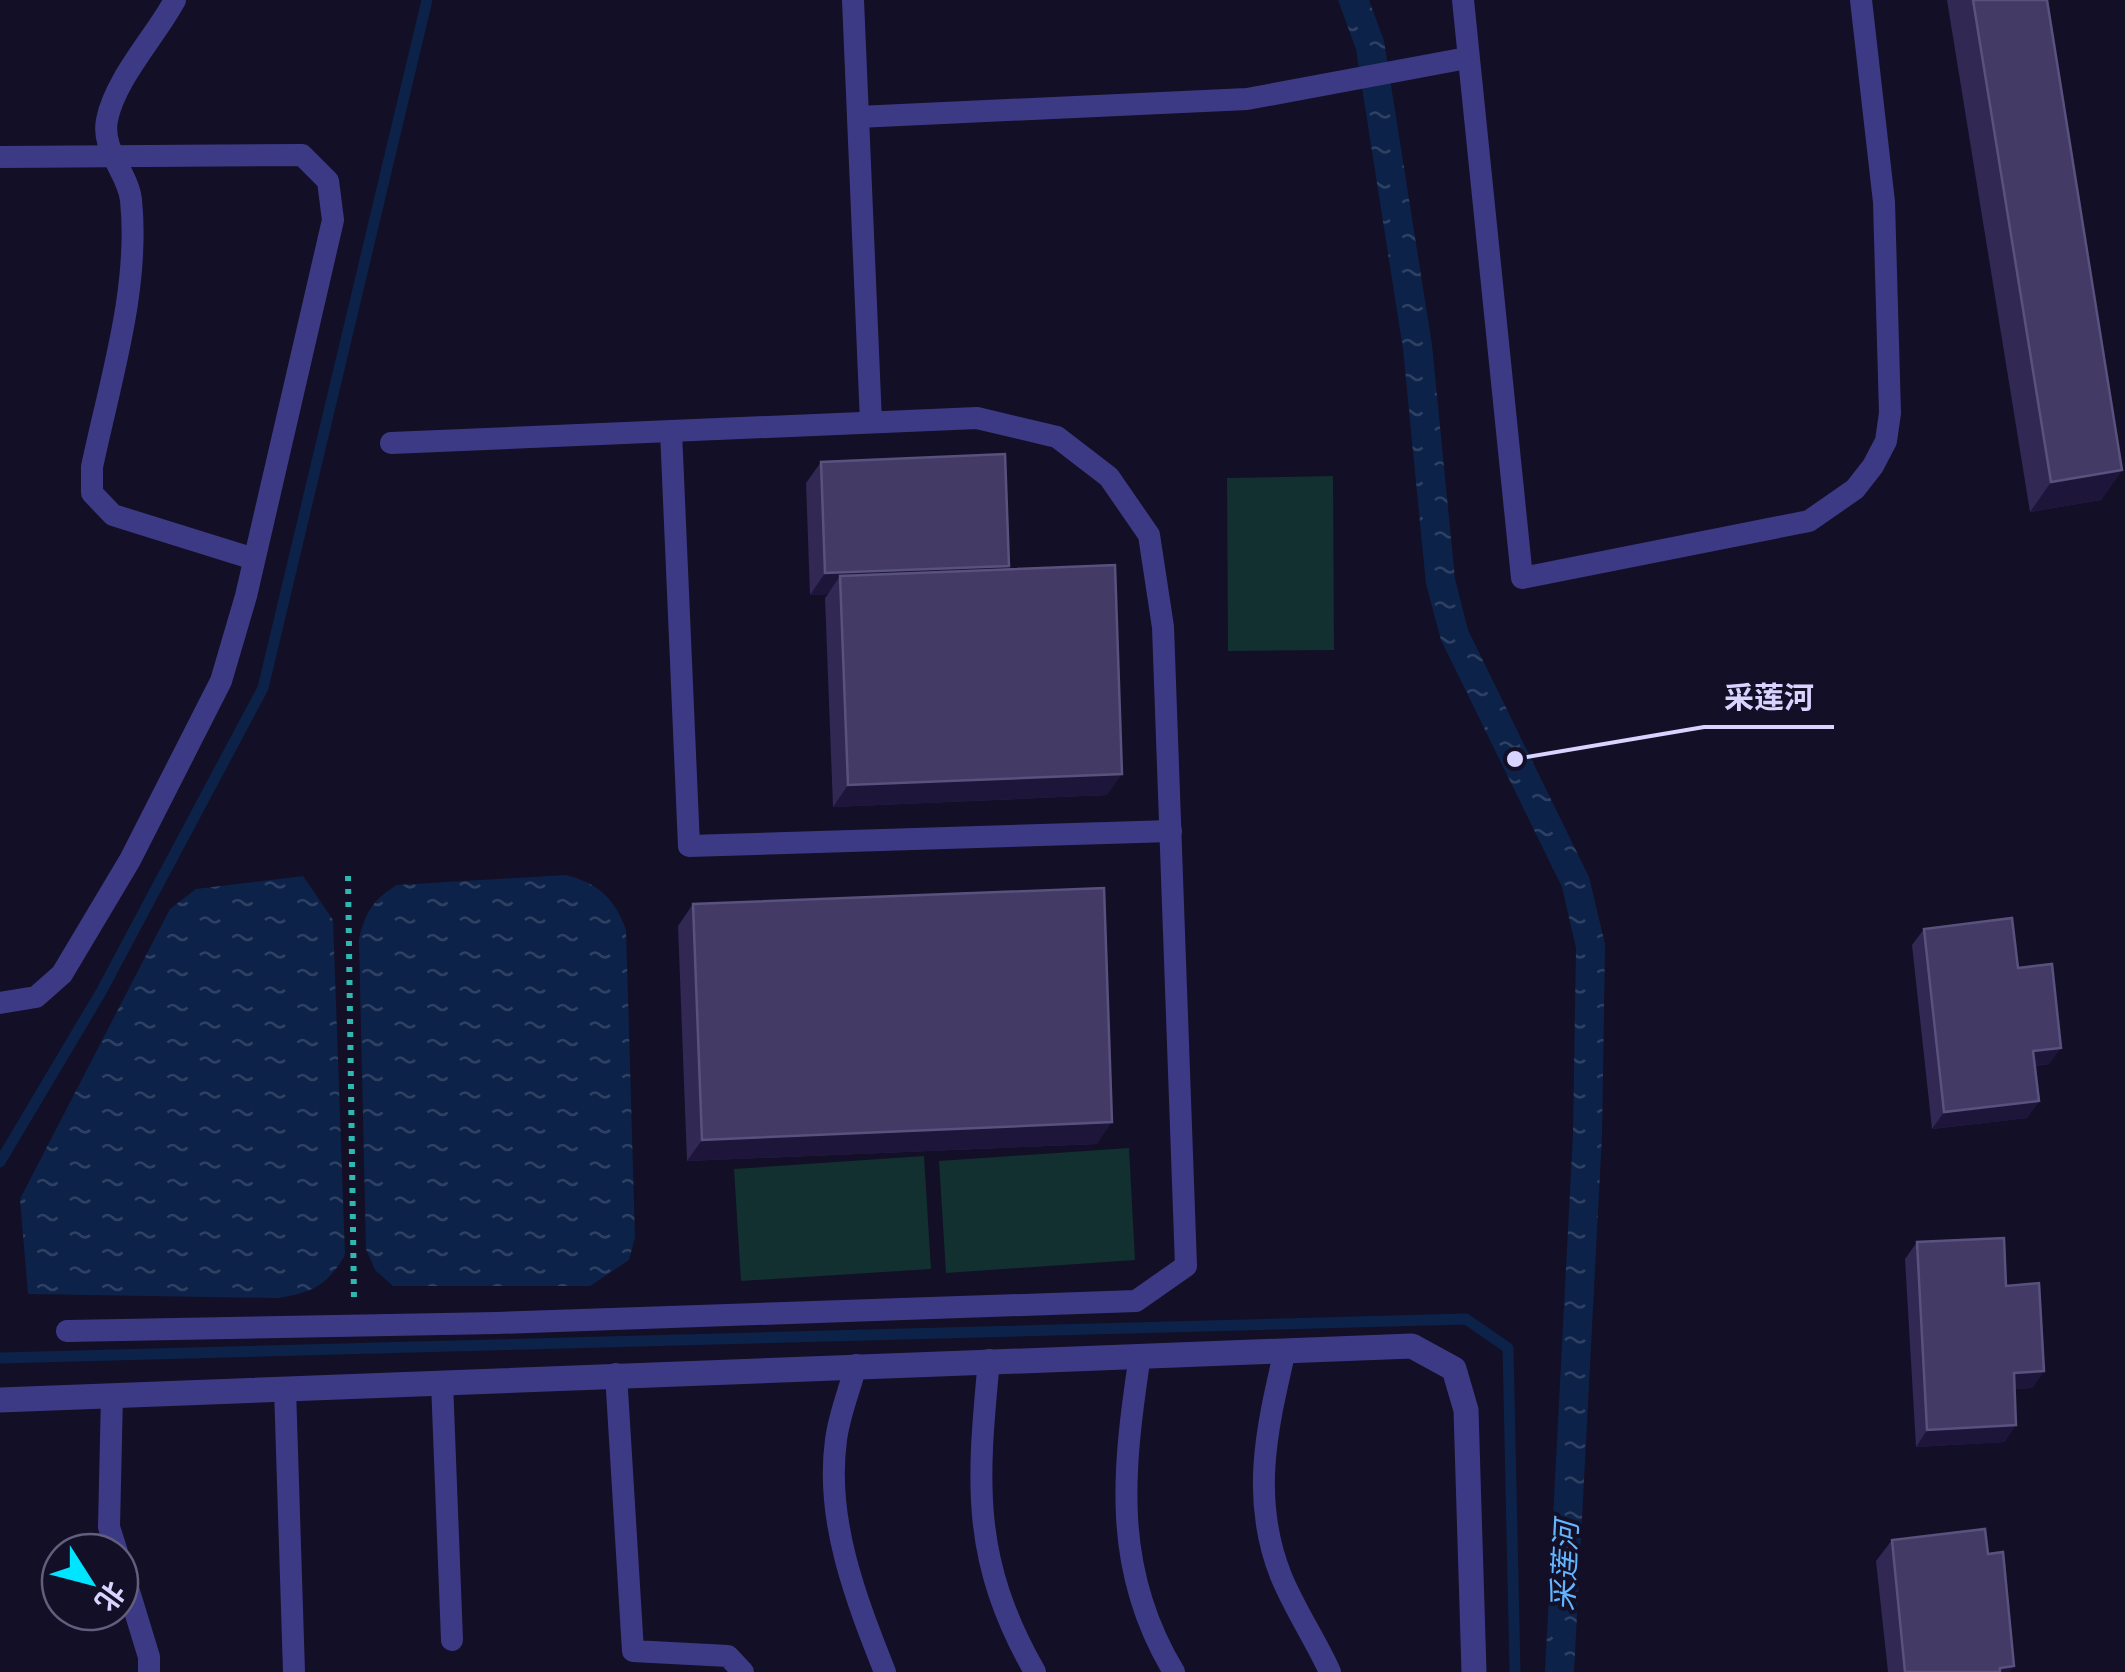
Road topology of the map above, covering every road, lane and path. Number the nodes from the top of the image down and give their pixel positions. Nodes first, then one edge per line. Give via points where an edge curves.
1 (175, 0) edge
2 (853, 0) edge
3 (1463, 0) edge
4 (1861, 0) edge
5 (1467, 58) junction
6 (858, 117) junction
7 (112, 156) junction
8 (0, 157) edge
9 (871, 422) junction
10 (671, 431) junction
11 (391, 443) dead end
12 (254, 559) junction
13 (1171, 831) junction
14 (348, 876) dead end
15 (0, 1003) edge
16 (354, 1326) junction
17 (67, 1331) dead end
18 (1284, 1350) junction
19 (1140, 1356) junction
20 (989, 1360) junction
21 (856, 1365) junction
22 (616, 1374) junction
23 (442, 1382) junction
24 (285, 1388) junction
25 (112, 1396) junction
26 (0, 1400) edge
27 (111, 1532) edge
28 (140, 1628) edge
29 (452, 1640) dead end
30 (628, 1661) edge
31 (149, 1672) edge
32 (294, 1672) edge
33 (744, 1672) edge
34 (884, 1672) edge
35 (1035, 1672) edge
36 (1174, 1672) edge
37 (1330, 1672) edge
38 (1474, 1672) edge

1 - 7 lane via 106,123
2 - 6 lane
3 - 5 lane
4 - 5 lane via 1884,202 1890,412 1873,466 1855,489 1809,521 1522,578
5 - 6 lane via 1247,99
6 - 9 lane
7 - 8 lane
7 - 12 lane via 131,197 128,294 92,493 113,515
7 - 12 lane via 302,155 328,182 333,220
9 - 10 lane
9 - 13 lane via 977,418 1057,437 1109,477 1148,535 1163,627
10 - 11 lane
10 - 13 lane via 689,846
12 - 15 lane via 221,681 130,860 62,974 36,997
13 - 16 lane via 1186,1266 1136,1301
14 - 16 path
16 - 17 lane
18 - 19 street
18 - 37 lane via 1262,1447 1266,1511 1280,1573
18 - 38 street via 1412,1346 1454,1369 1466,1410
19 - 20 street
19 - 36 lane via 1124,1462 1128,1538 1145,1615
20 - 21 street
20 - 35 lane via 979,1516 992,1580
21 - 22 street
21 - 34 lane via 836,1440 836,1497 846,1568
22 - 23 street
22 - 30 lane
23 - 24 street
23 - 29 lane
24 - 25 street
24 - 32 lane
25 - 26 street
25 - 27 lane
28 - 31 lane
30 - 33 lane via 728,1656

